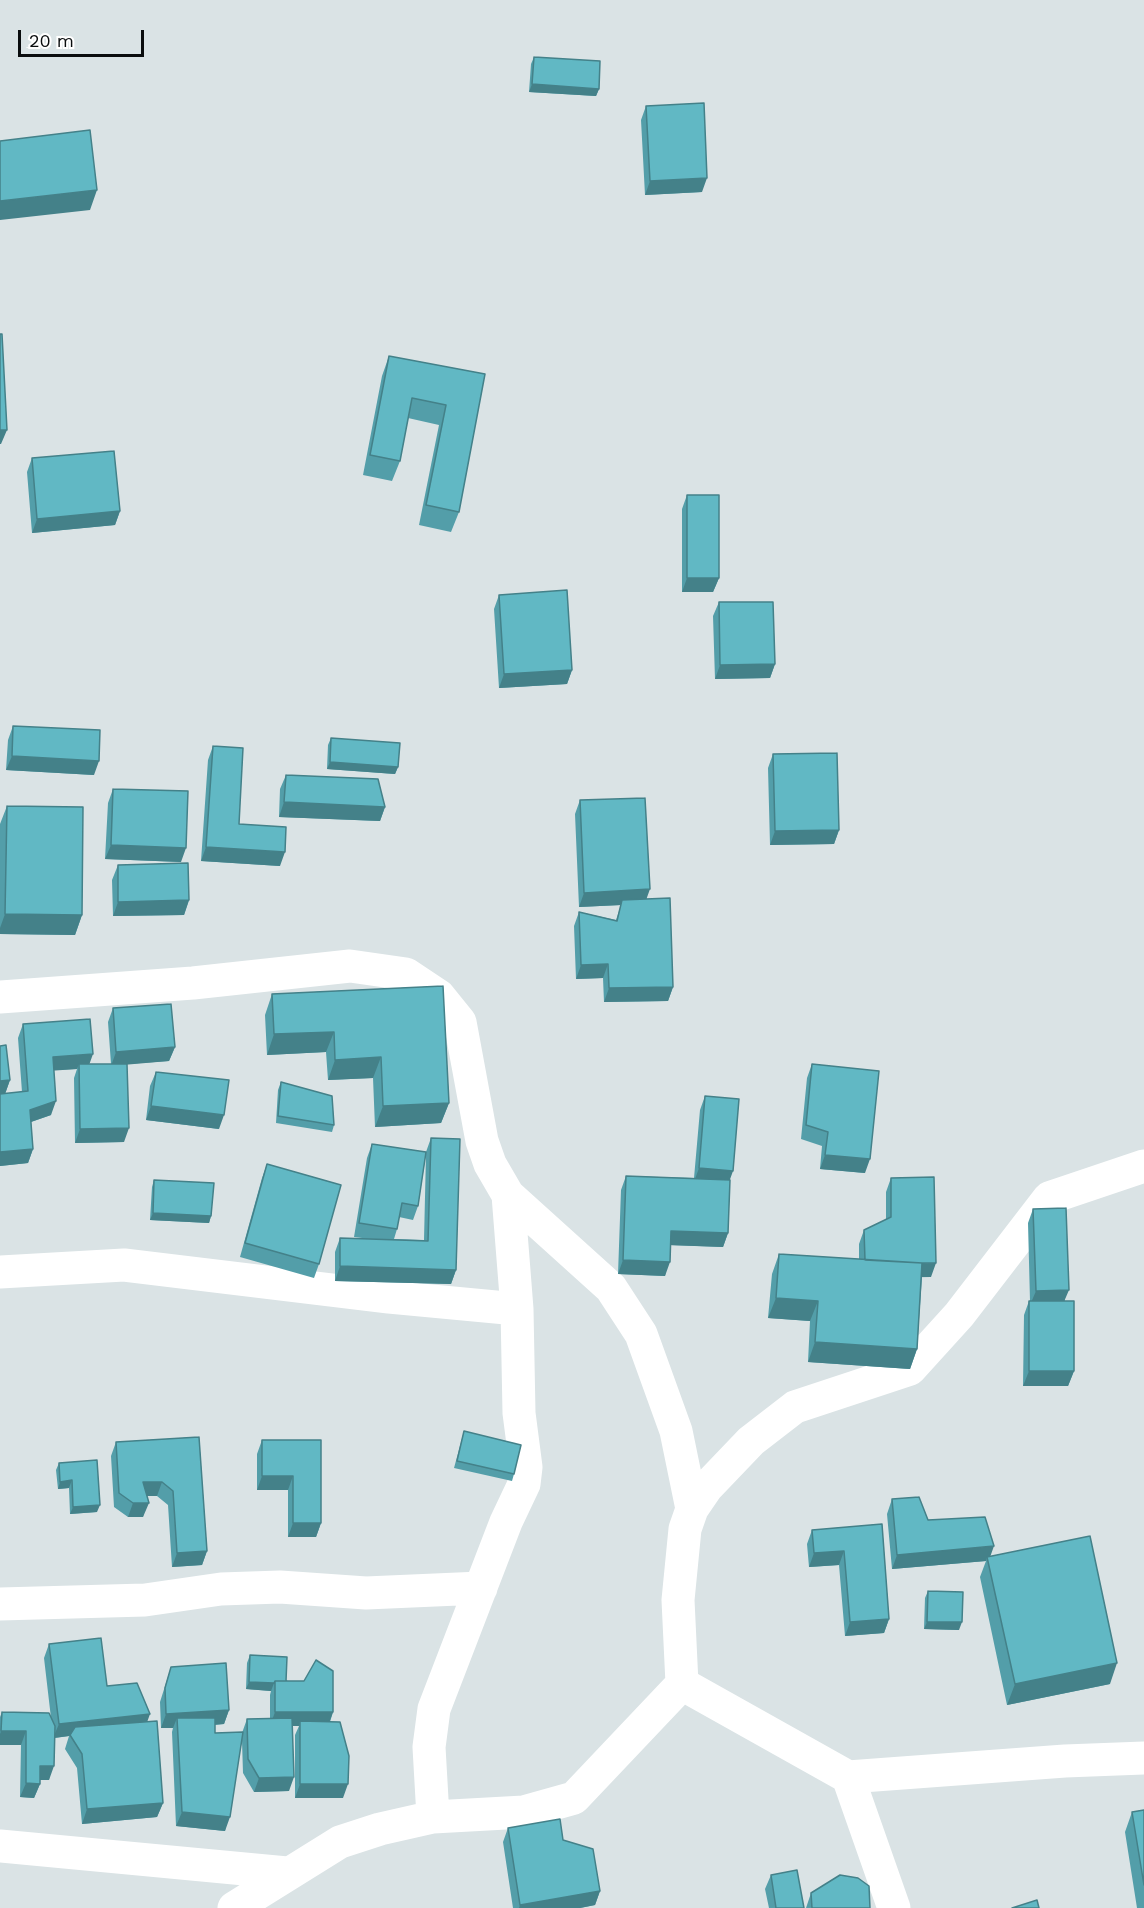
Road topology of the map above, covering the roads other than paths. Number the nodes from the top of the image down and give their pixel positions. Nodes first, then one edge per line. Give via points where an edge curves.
1 (0, 997) edge
2 (1144, 1166) edge
3 (508, 1195) junction
4 (0, 1272) edge
5 (517, 1309) junction
6 (692, 1509) junction
7 (481, 1588) junction
8 (0, 1604) edge
9 (682, 1684) junction
10 (1144, 1758) edge
11 (848, 1777) junction
12 (433, 1817) junction
13 (0, 1846) edge
14 (287, 1873) junction
15 (234, 1908) edge
16 (894, 1908) edge

1 - 3 street via 193,983 350,966 406,974 439,996 460,1022 482,1141
2 - 6 street via 1049,1198 959,1315 910,1369 795,1407 751,1441 707,1487
3 - 5 street
3 - 6 street via 611,1288 641,1334 676,1431
4 - 5 street via 124,1265
5 - 7 street via 524,1484
6 - 9 street via 685,1529 678,1600
7 - 8 street via 366,1593 280,1587 221,1589 145,1600
7 - 12 street via 434,1709 429,1747
9 - 11 street
9 - 12 street via 574,1798 524,1812
10 - 11 street
11 - 16 street
12 - 14 street via 339,1842
13 - 14 street
14 - 15 street

